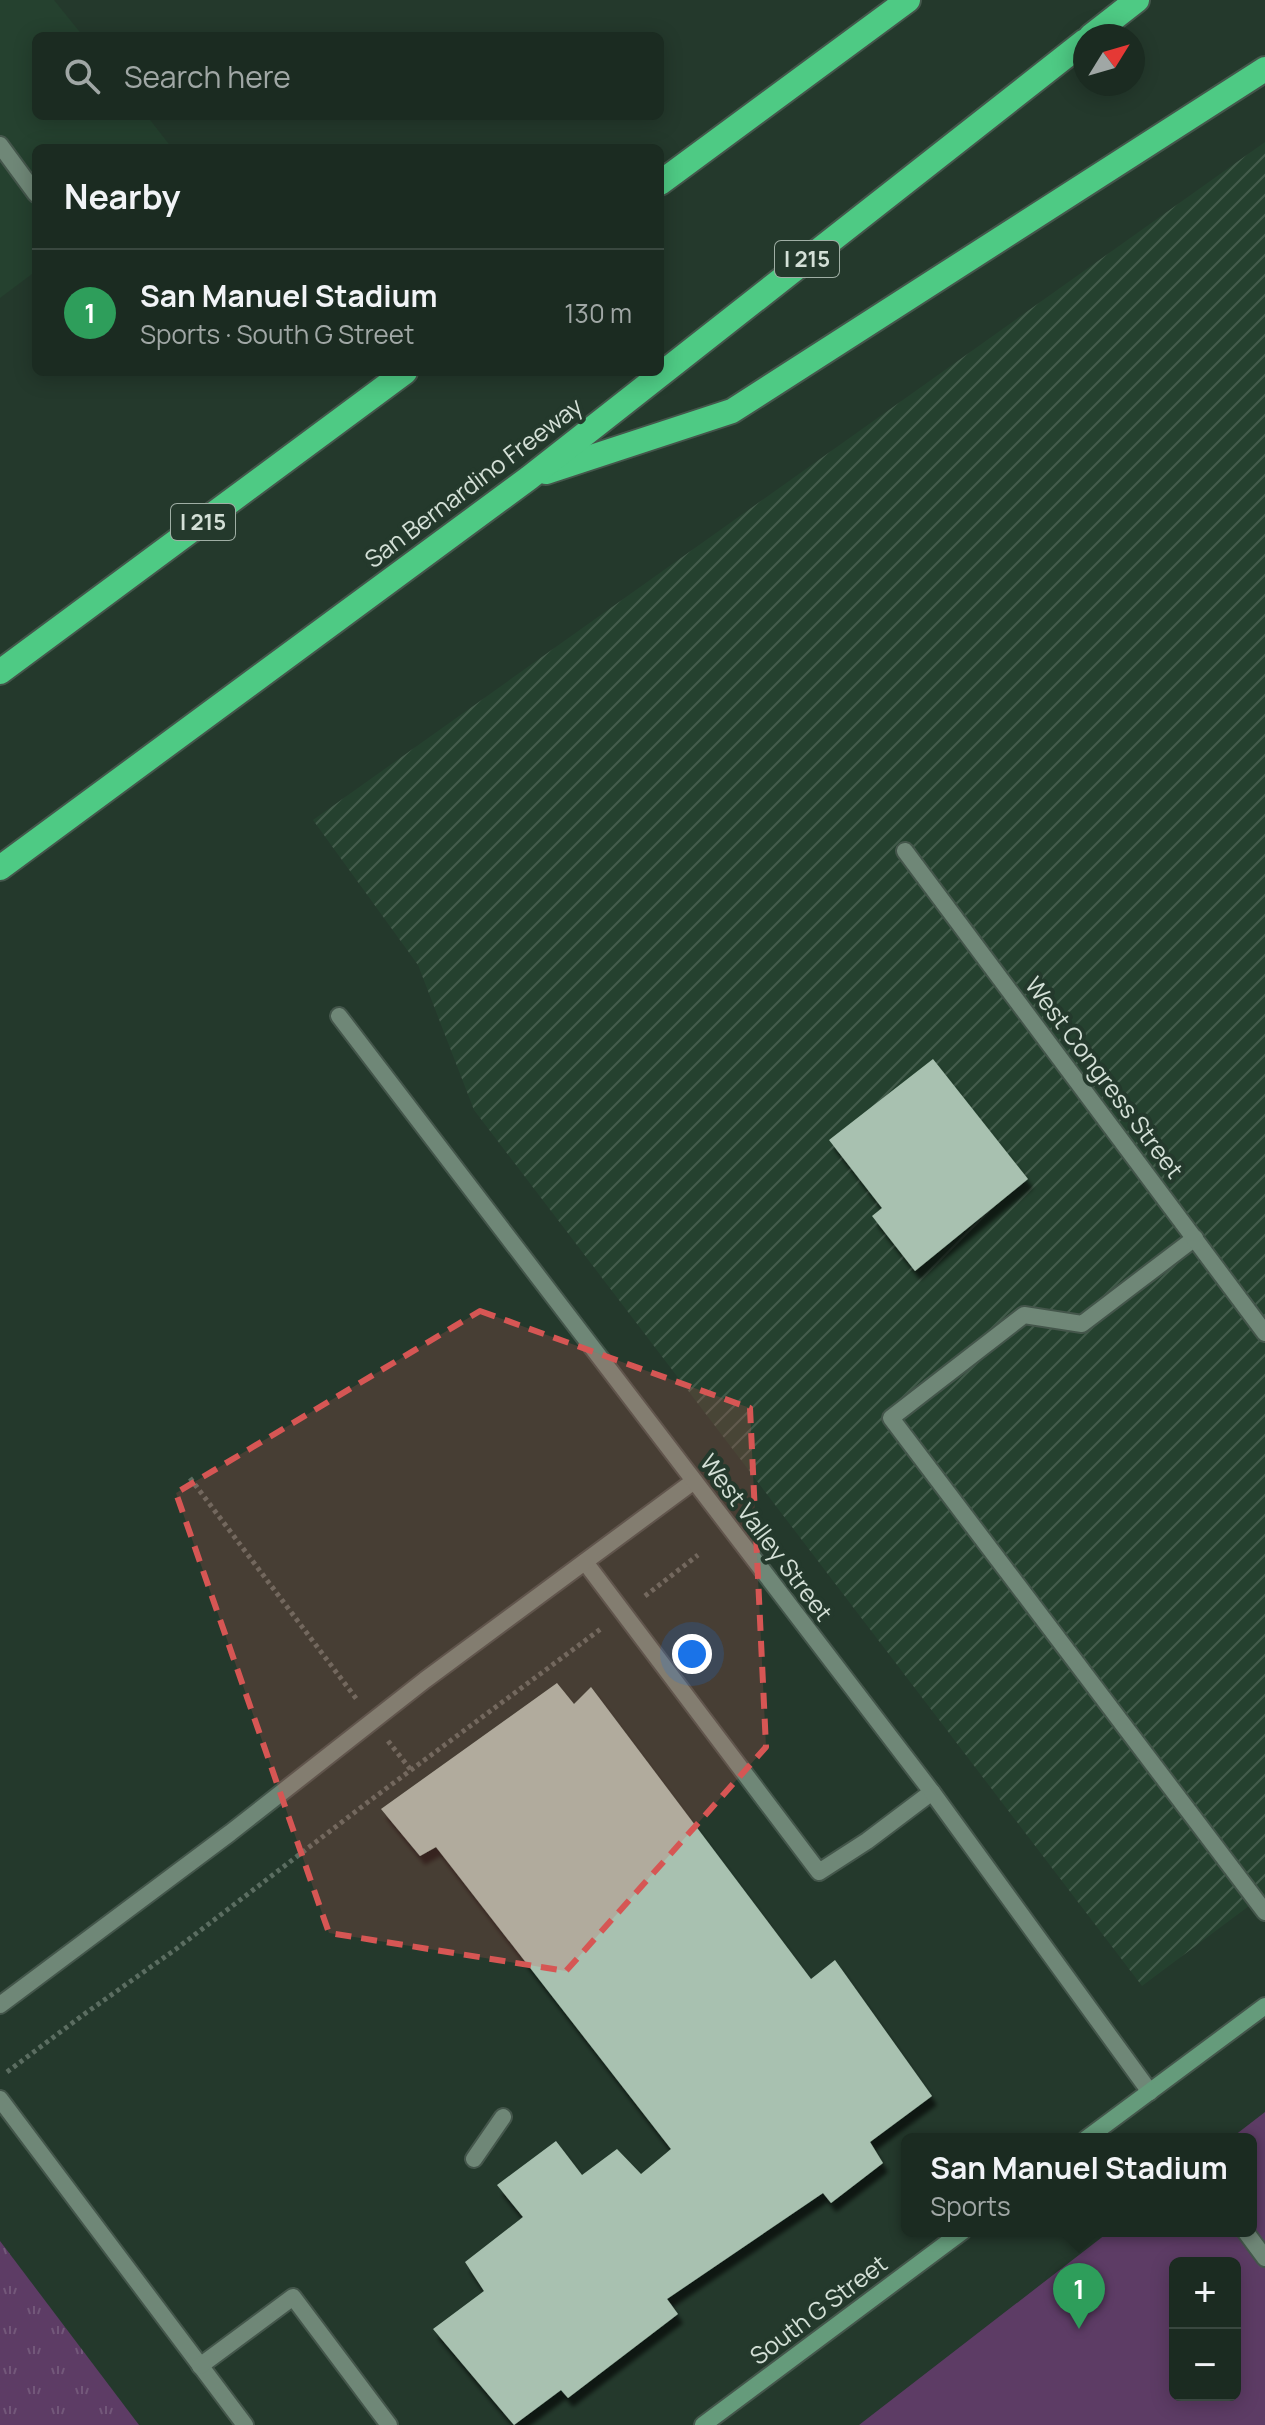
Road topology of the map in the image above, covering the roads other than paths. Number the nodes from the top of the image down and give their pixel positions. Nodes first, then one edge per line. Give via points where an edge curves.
1 (908, 0) edge
2 (1137, 0) edge
3 (1106, 24) edge
4 (1073, 50) edge
5 (1265, 69) edge
6 (0, 145) edge
7 (664, 180) edge
8 (32, 189) edge
9 (664, 372) edge
10 (400, 376) edge
11 (659, 376) edge
12 (529, 478) junction
13 (0, 672) edge
14 (905, 851) dead end
15 (0, 868) edge
16 (339, 1016) dead end
17 (1195, 1238) junction
18 (1265, 1333) edge
19 (694, 1481) junction
20 (585, 1562) junction
21 (932, 1792) junction
22 (1265, 1912) edge
23 (0, 2005) edge
24 (1265, 2006) edge
25 (1150, 2092) junction
26 (0, 2099) edge
27 (503, 2117) dead end
28 (1094, 2133) edge
29 (474, 2159) dead end
30 (955, 2237) edge
31 (1249, 2237) edge
32 (1265, 2258) edge
33 (200, 2366) junction
34 (711, 2423) edge
35 (245, 2425) edge
36 (389, 2425) edge

1 - 7 highway
2 - 3 highway
4 - 9 highway, San Bernardino Freeway / I 215
5 - 12 highway via 732,411
6 - 8 street
10 - 13 highway, I 215
11 - 12 highway, San Bernardino Freeway / I 215
12 - 15 highway, San Bernardino Freeway / I 215
14 - 17 street, West Congress Street
16 - 19 street, West Valley Street
17 - 18 street, West Congress Street
17 - 22 street via 1082,1324 1024,1315 891,1418
19 - 20 street
19 - 21 street, West Valley Street
20 - 21 street via 819,1872
20 - 23 street
21 - 25 street, West Valley Street
24 - 25 main road
25 - 28 main road
26 - 33 street
27 - 29 street
30 - 34 main road, South G Street
31 - 32 street
33 - 35 street
33 - 36 street via 293,2297

